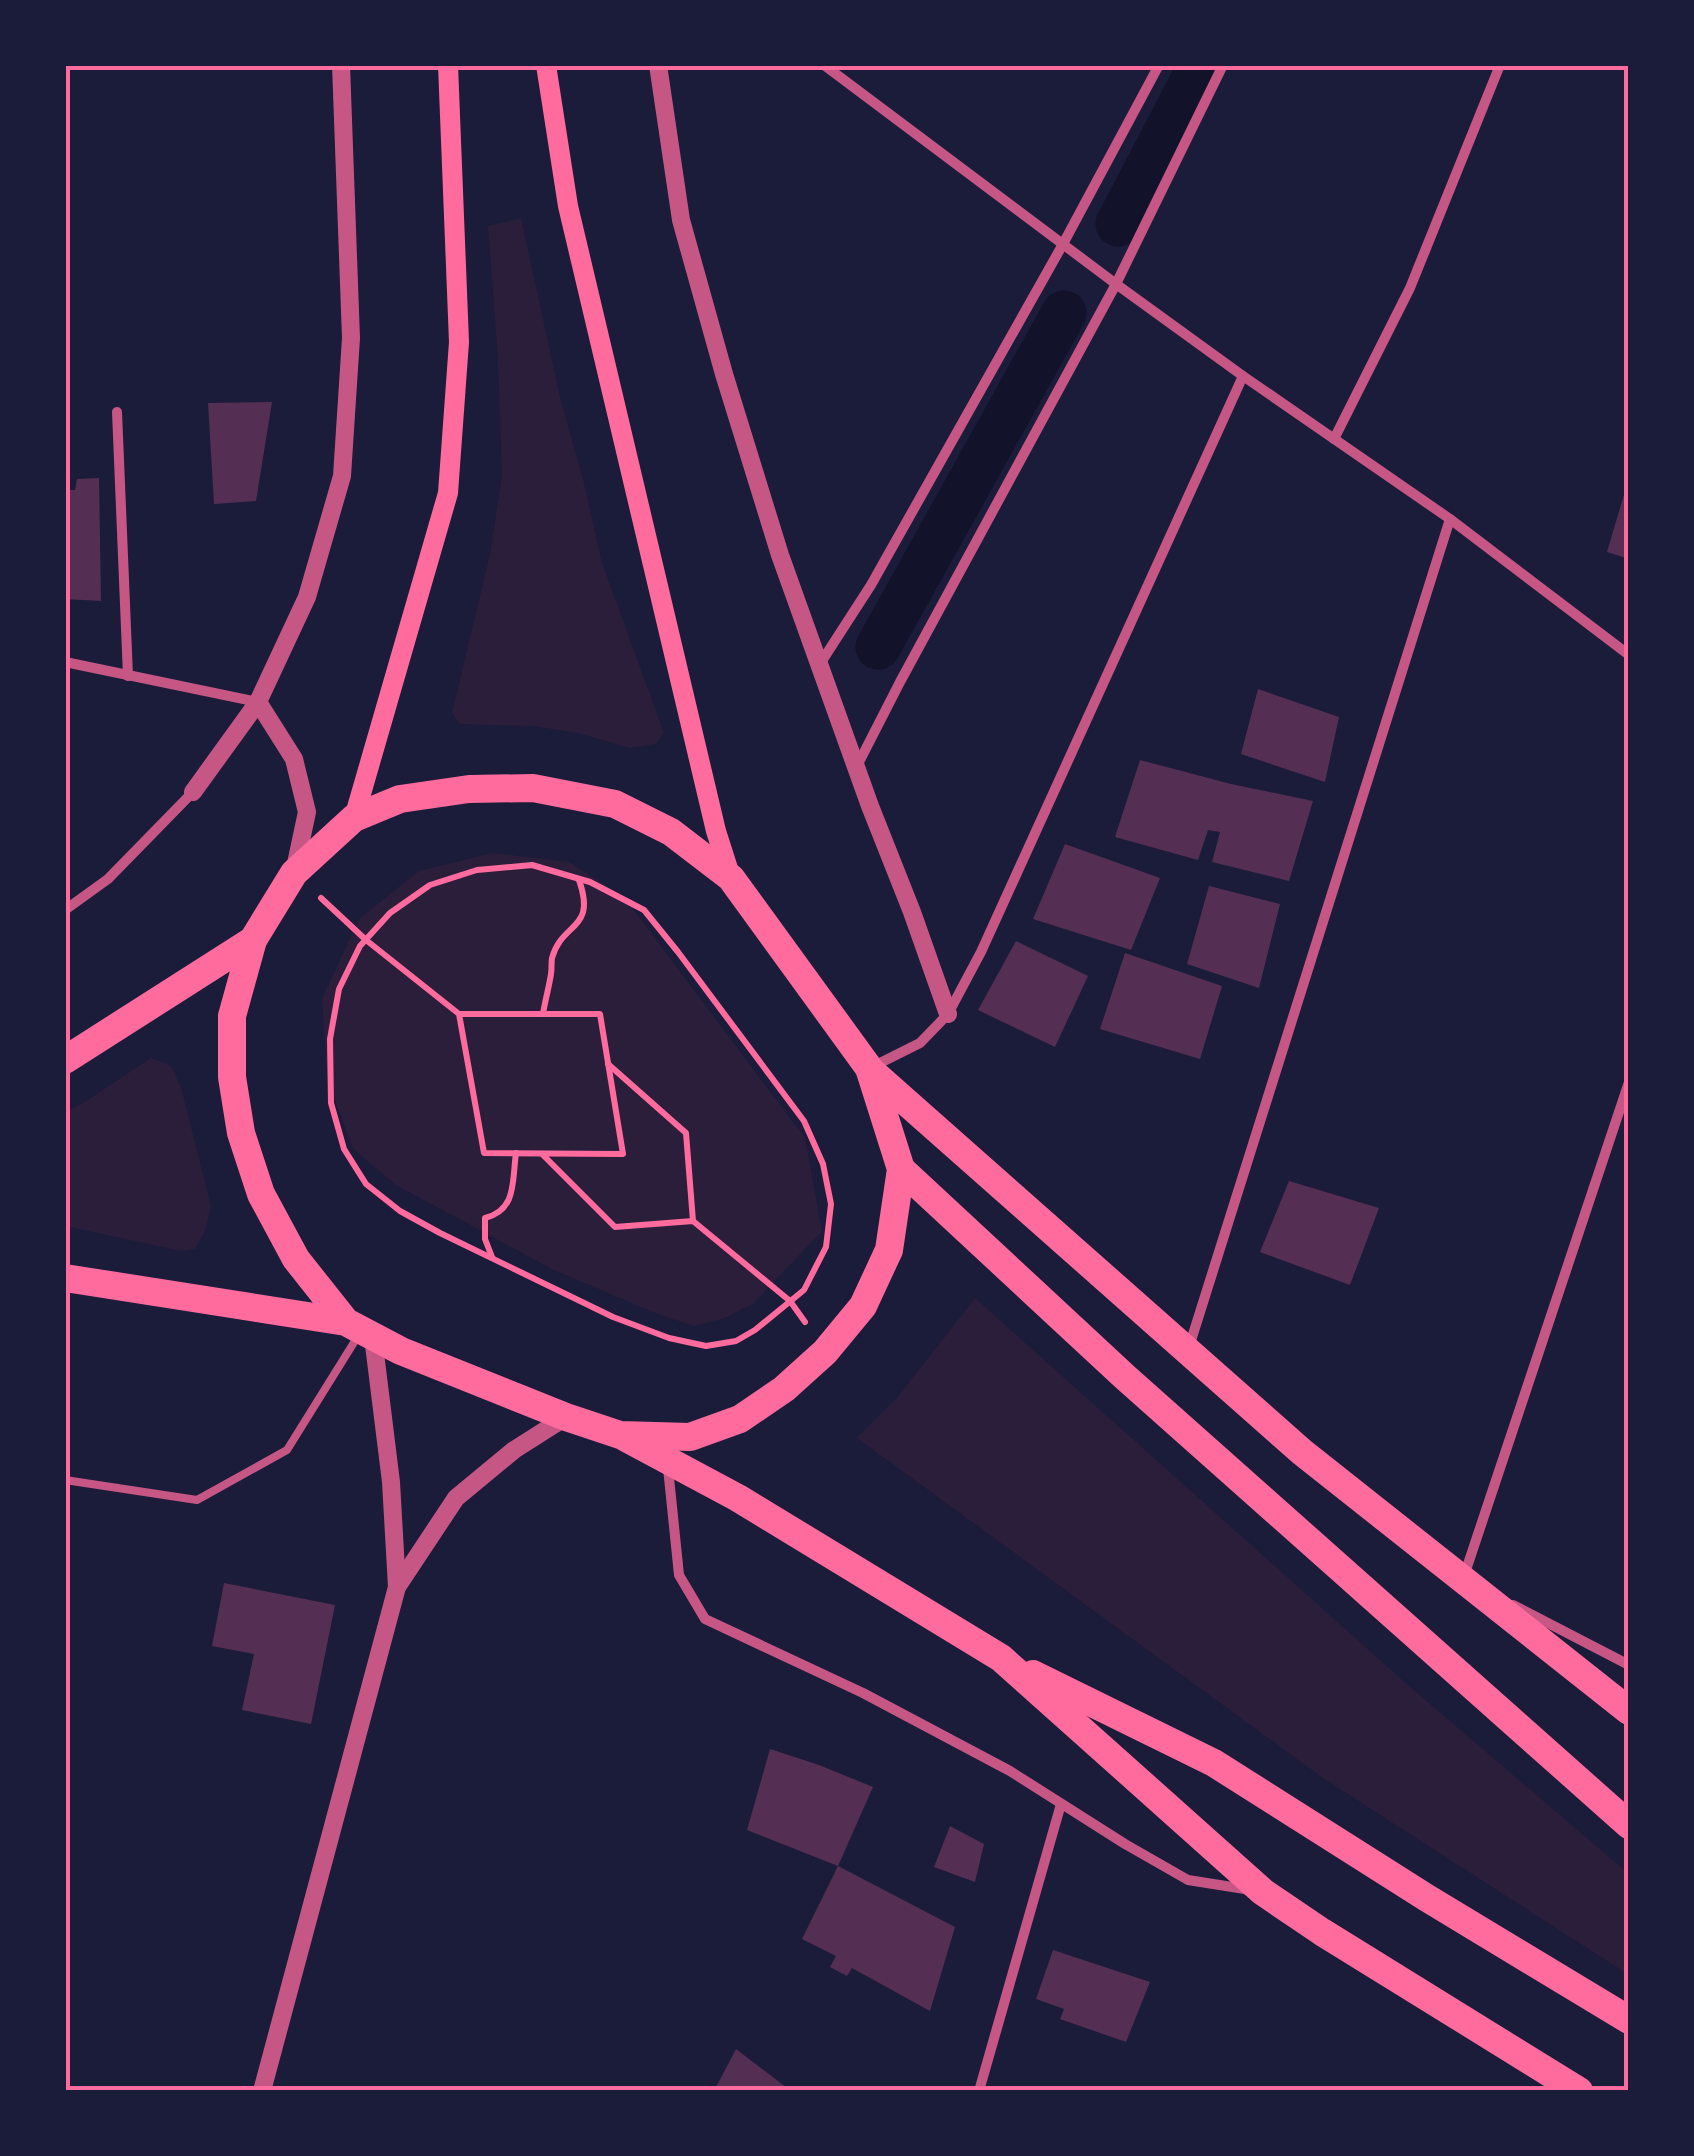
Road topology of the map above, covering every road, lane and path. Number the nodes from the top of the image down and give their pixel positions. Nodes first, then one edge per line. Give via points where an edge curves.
1 (341, 65) edge
2 (448, 65) edge
3 (546, 65) edge
4 (658, 65) edge
5 (824, 65) edge
6 (1159, 65) edge
7 (1223, 65) edge
8 (1500, 65) edge
9 (1063, 244) junction
10 (1116, 284) junction
11 (1243, 376) junction
12 (116, 412) dead end
13 (1334, 439) junction
14 (1450, 519) junction
15 (1629, 655) edge
16 (65, 662) edge
17 (820, 664) junction
18 (128, 676) junction
19 (258, 702) junction
20 (856, 767) junction
21 (193, 792) joint
22 (354, 818) junction
23 (294, 874) junction
24 (579, 878) junction
25 (732, 878) junction
26 (65, 910) edge
27 (253, 940) junction
28 (366, 940) junction
29 (458, 1014) junction
30 (542, 1014) junction
31 (948, 1014) junction
32 (65, 1060) edge
33 (608, 1064) junction
34 (869, 1068) junction
35 (1629, 1082) edge
36 (541, 1153) junction
37 (516, 1154) junction
38 (901, 1169) junction
39 (694, 1221) junction
40 (492, 1259) junction
41 (65, 1278) edge
42 (790, 1301) junction
43 (360, 1330) junction
44 (825, 1352) junction
45 (1188, 1352) junction
46 (566, 1417) junction
47 (620, 1434) junction
48 (667, 1462) junction
49 (65, 1480) edge
50 (1463, 1579) junction
51 (397, 1587) junction
52 (1001, 1658) junction
53 (1629, 1665) edge
54 (1629, 1710) edge
55 (1060, 1804) junction
56 (1629, 1825) edge
57 (1263, 1892) junction
58 (1629, 2020) edge
59 (262, 2091) edge
60 (979, 2091) edge
61 (1579, 2091) edge

1 - 19 street via 352,338 342,476 307,598
2 - 22 main road via 459,342 448,493
3 - 25 main road via 568,206
4 - 17 street via 681,220 780,555
5 - 9 street
6 - 9 street
7 - 10 street
8 - 13 street via 1410,288
9 - 10 street
9 - 17 street via 871,586
10 - 11 street
10 - 20 street
11 - 13 street
11 - 31 street
12 - 18 street
13 - 14 street
14 - 15 street
14 - 45 street
16 - 18 street
17 - 20 street
18 - 19 street
19 - 21 street
19 - 23 street via 294,759 307,812
20 - 31 street
21 - 26 street via 108,879
22 - 23 highway
22 - 25 highway via 400,799 533,788 615,804 671,832
23 - 27 highway
23 - 28 path
24 - 28 path via 532,865 477,870 430,885
24 - 30 path via 584,912 552,956
24 - 42 path via 644,910 804,1122 823,1164 830,1204 826,1247 804,1290
25 - 34 highway
27 - 32 highway
27 - 43 highway via 232,1016 241,1133 261,1194 296,1259
28 - 29 path
28 - 40 path via 339,988 330,1039 331,1103 344,1149 366,1184 400,1211
29 - 30 path
29 - 37 path via 484,1153
30 - 33 path via 600,1014
31 - 34 street via 920,1043
33 - 36 path via 623,1154
33 - 39 path via 686,1133
34 - 38 highway
34 - 45 highway
35 - 50 street
36 - 37 path
36 - 39 path via 614,1227
37 - 40 path via 510,1202 499,1215 485,1218
38 - 44 highway via 888,1250 863,1306
38 - 56 highway
39 - 42 path
40 - 42 path via 613,1317 706,1346 746,1336
41 - 43 highway
42 - 44 path
43 - 46 highway
43 - 49 lane via 286,1450 198,1500
43 - 51 street via 391,1482
44 - 47 highway via 740,1418 690,1437
45 - 50 highway
46 - 47 highway
46 - 51 street via 456,1498
47 - 48 highway
48 - 52 highway
48 - 55 street via 679,1575 705,1619 862,1693
50 - 53 street
50 - 54 highway
51 - 59 street
52 - 57 highway
52 - 58 highway via 1214,1763
55 - 57 street via 1188,1880
55 - 60 street
57 - 61 highway

